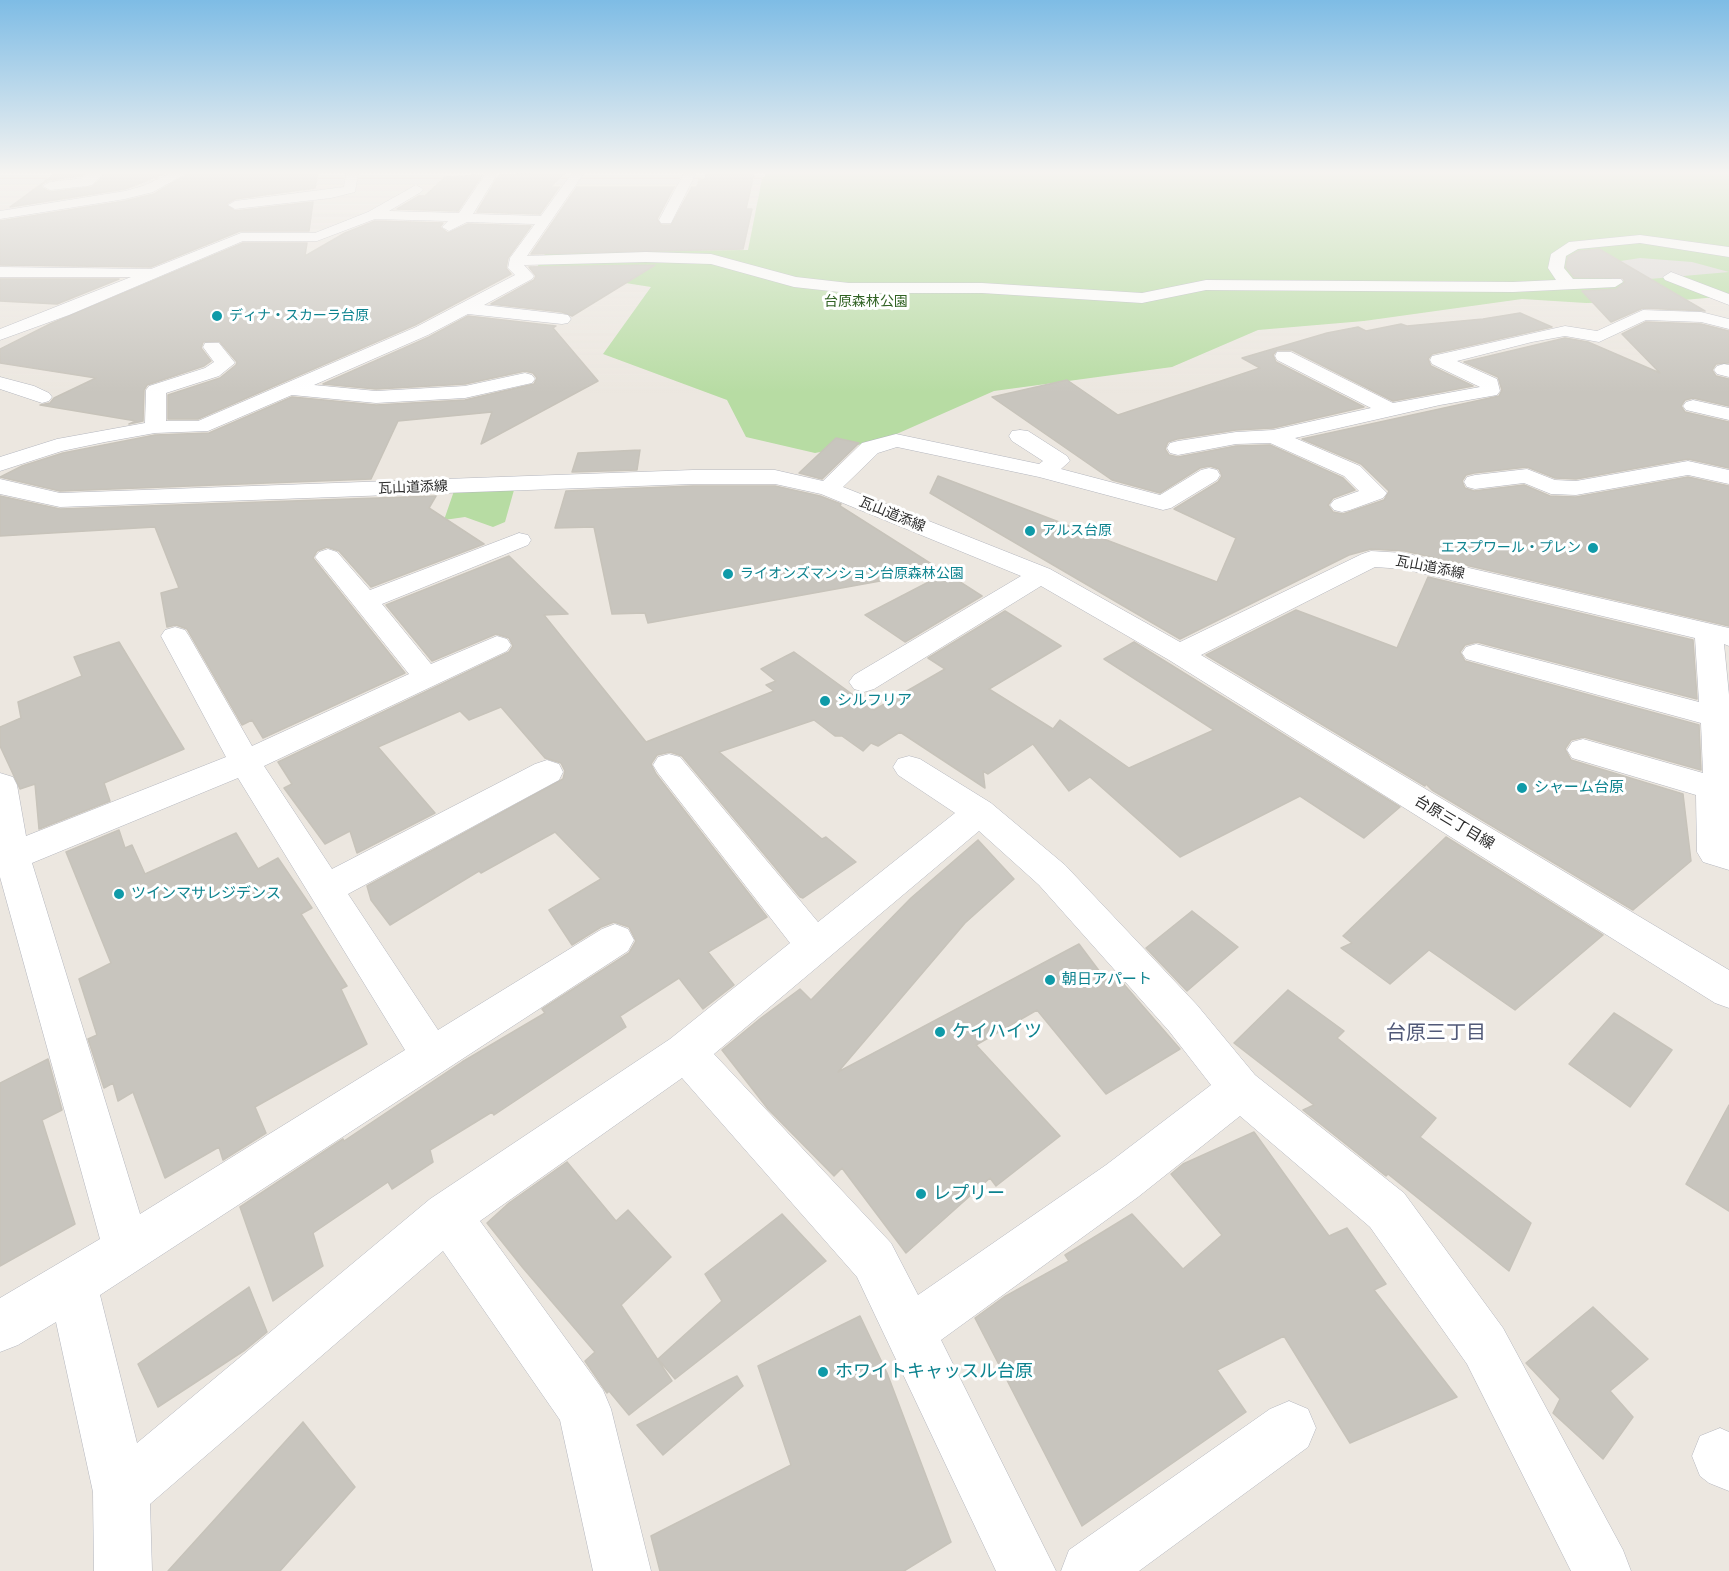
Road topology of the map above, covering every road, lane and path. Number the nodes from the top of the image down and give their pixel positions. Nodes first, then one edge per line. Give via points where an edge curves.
1 (219, 246) edge
2 (528, 246) edge
3 (1572, 246) edge
4 (1613, 246) edge
5 (1690, 246) edge
6 (1729, 252) edge
7 (1631, 254) dead end
8 (57, 256) dead end
9 (518, 261) junction
10 (40, 271) junction
11 (0, 272) edge
12 (158, 272) junction
13 (1671, 278) dead end
14 (1615, 282) dead end
15 (1568, 284) junction
16 (1729, 300) edge
17 (462, 308) junction
18 (562, 319) dead end
19 (1729, 324) edge
20 (0, 335) edge
21 (212, 347) dead end
22 (1284, 356) dead end
23 (525, 379) dead end
24 (0, 383) edge
25 (288, 389) junction
26 (42, 397) dead end
27 (1693, 406) dead end
28 (1390, 410) junction
29 (1729, 414) edge
30 (155, 427) junction
31 (1020, 436) dead end
32 (1273, 436) junction
33 (1178, 448) dead end
34 (0, 464) edge
35 (1042, 471) junction
36 (1209, 475) dead end
37 (1729, 477) edge
38 (1475, 482) dead end
39 (0, 486) edge
40 (828, 489) junction
41 (1342, 505) dead end
42 (519, 540) dead end
43 (328, 557) dead end
44 (1041, 575) junction
45 (365, 601) junction
46 (1719, 634) edge
47 (175, 636) dead end
48 (497, 645) dead end
49 (1476, 653) dead end
50 (1179, 654) junction
51 (427, 678) junction
52 (864, 682) dead end
53 (1720, 705) edge
54 (1583, 750) dead end
55 (245, 762) junction
56 (669, 765) dead end
57 (909, 767) dead end
58 (547, 772) dead end
59 (1720, 778) edge
60 (1, 785) edge
61 (979, 812) junction
62 (12, 856) junction
63 (1729, 856) edge
64 (325, 889) junction
65 (615, 940) dead end
66 (815, 946) junction
67 (1729, 991) edge
68 (685, 1052) junction
69 (431, 1056) junction
70 (1240, 1089) junction
71 (447, 1216) junction
72 (127, 1250) junction
73 (72, 1284) junction
74 (0, 1327) edge
75 (909, 1332) junction
76 (1289, 1428) dead end
77 (120, 1492) junction
78 (123, 1571) edge
79 (622, 1571) edge
80 (1027, 1571) edge
81 (1090, 1571) edge
82 (1602, 1571) edge

1 - 12 street
2 - 9 street
3 - 15 street via 1559,254 1556,268
4 - 7 street
5 - 6 street
8 - 10 street
9 - 15 street via 711,259 794,282 849,288 982,288 1142,298 1206,285
9 - 17 street via 516,268 525,276
10 - 11 street
10 - 12 street
12 - 20 street
13 - 16 street
14 - 15 street
17 - 18 street
17 - 25 street via 422,331
19 - 28 street via 1701,317 1642,315 1599,337 1565,332 1438,360 1490,383 1490,391
21 - 30 street via 225,363 212,372 156,390
22 - 28 street
23 - 25 street via 465,392 376,398
24 - 26 street
25 - 30 street via 201,427
27 - 29 street
28 - 32 street
30 - 34 street via 57,446
31 - 35 street via 1059,460
32 - 33 street
32 - 41 street via 1352,471 1375,493
35 - 36 street via 1163,503
35 - 40 street via 896,440 870,447
37 - 38 street via 1688,468 1576,488 1551,487 1527,476
39 - 40 street, 瓦山道添線 via 60,500 693,477 775,477
40 - 44 street, 瓦山道添線
42 - 45 street
43 - 45 street
44 - 50 street, 瓦山道添線
44 - 52 street
45 - 51 street
46 - 50 street, 瓦山道添線 via 1404,561 1371,558
46 - 53 street
47 - 55 street
48 - 51 street
49 - 53 street
50 - 67 street, 台原三丁目線
51 - 55 street
53 - 59 street
54 - 59 street
55 - 62 street
55 - 64 street
56 - 66 street
57 - 61 street
58 - 64 street
59 - 63 street via 1715,852
60 - 62 street
61 - 66 street
61 - 70 street via 1052,875 1183,1018
62 - 72 street
64 - 69 street
65 - 69 street
66 - 68 street
68 - 71 street
68 - 75 street via 874,1260
69 - 72 street
70 - 75 street via 1122,1181
70 - 82 street via 1387,1210 1485,1346
71 - 77 street
71 - 79 street via 584,1409
72 - 73 street
73 - 74 street
73 - 77 street
75 - 80 street
76 - 81 street
77 - 78 street

